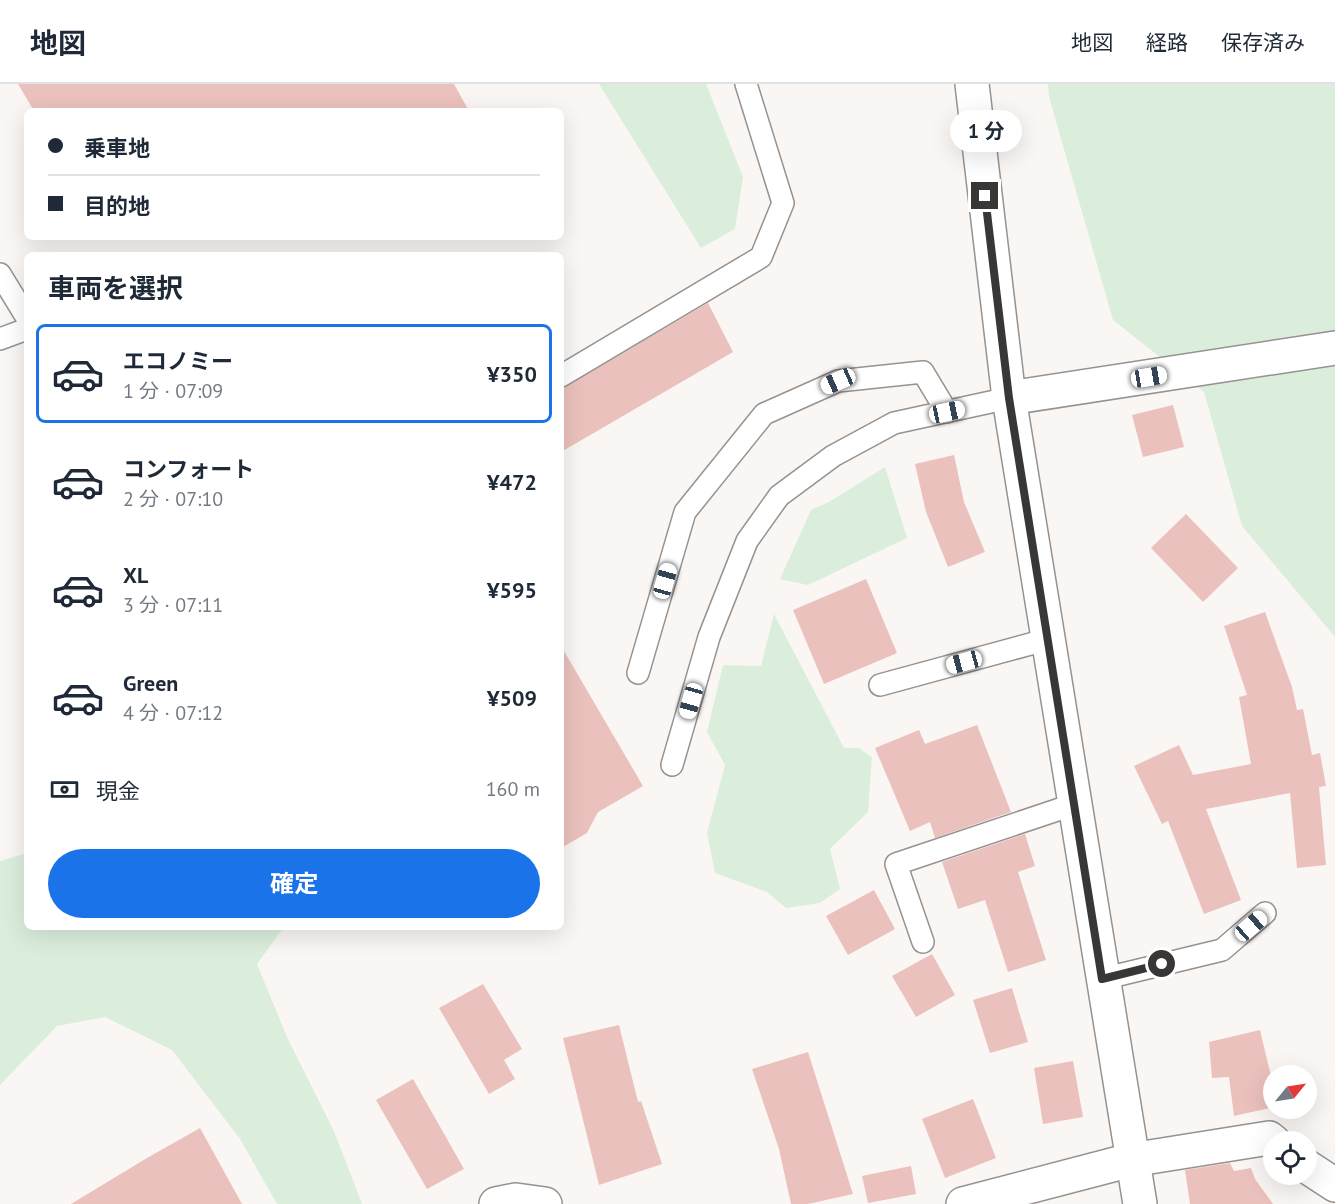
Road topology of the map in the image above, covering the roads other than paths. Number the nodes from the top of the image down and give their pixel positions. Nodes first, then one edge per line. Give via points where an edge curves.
1 (746, 84) edge
2 (972, 84) edge
3 (0, 274) edge
4 (24, 313) edge
5 (24, 330) edge
6 (0, 339) edge
7 (1335, 348) edge
8 (564, 374) edge
9 (1009, 398) junction
10 (947, 412) junction
11 (1049, 639) junction
12 (638, 673) dead end
13 (880, 685) dead end
14 (672, 765) dead end
15 (1075, 804) junction
16 (1265, 913) dead end
17 (923, 942) dead end
18 (1102, 979) junction
19 (1263, 1139) edge
20 (1131, 1160) junction
21 (1317, 1173) edge
22 (1335, 1185) edge
23 (496, 1204) edge
24 (545, 1204) edge
25 (963, 1204) edge
26 (1140, 1204) edge

1 - 8 lane via 783,203 761,257
2 - 9 street
3 - 4 lane
5 - 6 lane
7 - 9 street
9 - 10 lane
9 - 11 street
10 - 12 lane via 923,372 838,381 764,414 685,512
10 - 14 lane via 894,423 833,456 779,496 747,541 709,637
11 - 13 lane
11 - 15 street
15 - 17 lane via 896,864
15 - 18 street
16 - 18 lane via 1222,950
18 - 20 street
19 - 20 street
20 - 25 street
20 - 26 street
21 - 22 street
23 - 24 street via 516,1200

